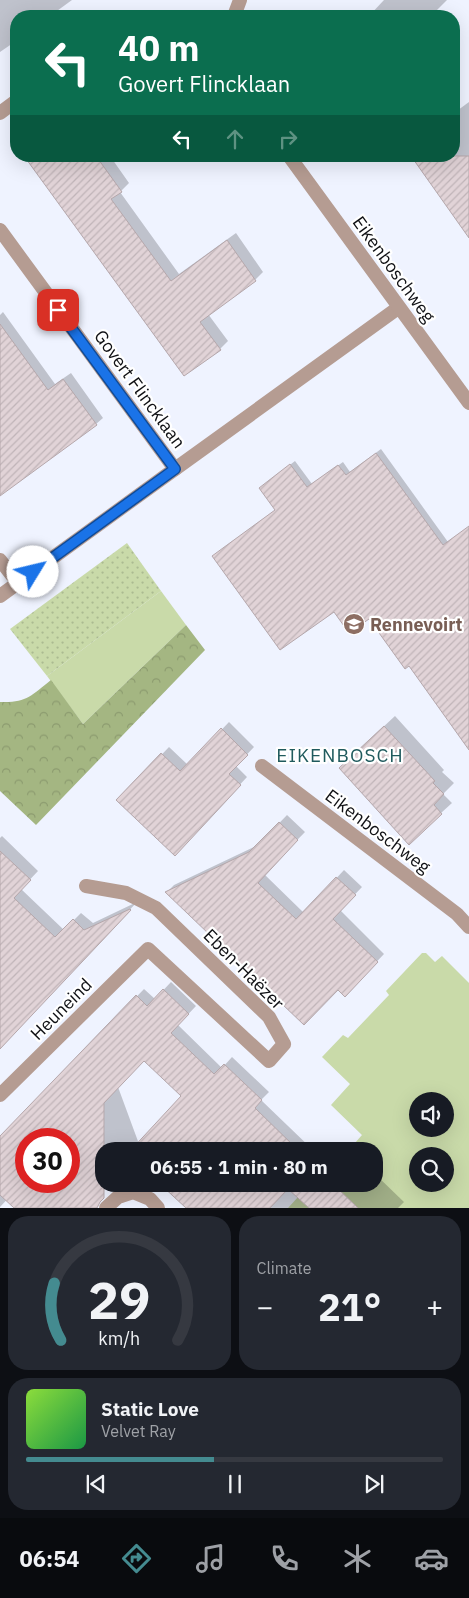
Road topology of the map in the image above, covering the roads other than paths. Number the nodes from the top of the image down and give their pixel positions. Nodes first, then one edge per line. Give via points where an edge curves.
1 (293, 162) edge
2 (0, 230) edge
3 (398, 308) junction
4 (469, 403) edge
5 (175, 469) junction
6 (0, 560) edge
7 (18, 583) junction
8 (0, 596) edge
9 (262, 766) dead end
10 (86, 886) dead end
11 (469, 926) edge
12 (148, 950) joint
13 (0, 1095) edge
14 (106, 1208) edge
15 (158, 1208) edge

1 - 3 street, Eikenboschweg
2 - 5 street, Govert Flincklaan
3 - 4 street, Eikenboschweg
3 - 5 street, Govert Flincklaan
5 - 7 street
6 - 7 street
7 - 8 street
9 - 11 street, Eikenboschweg
10 - 12 street, Eben-Haëzer via 126,893 156,908 269,1017 284,1044 268,1061
12 - 13 street, Heuneind
14 - 15 street via 118,1197 133,1192 150,1199

